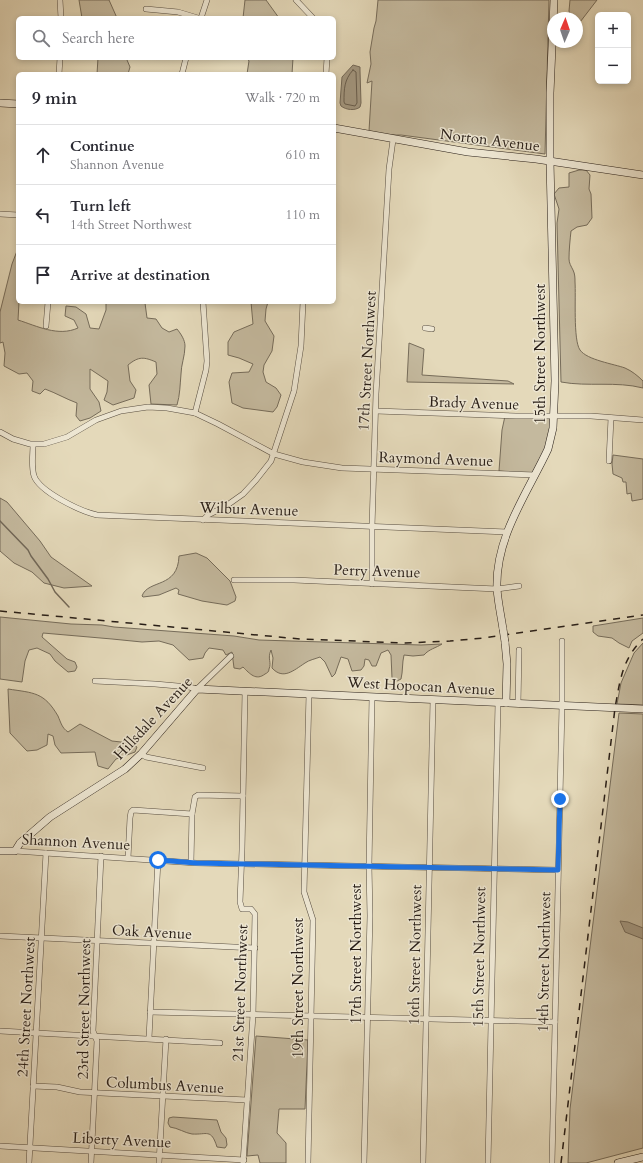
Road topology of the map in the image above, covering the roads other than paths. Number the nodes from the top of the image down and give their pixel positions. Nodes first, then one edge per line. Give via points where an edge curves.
1 (60, 0) edge
2 (206, 0) edge
3 (296, 0) edge
4 (554, 0) edge
5 (146, 9) dead end
6 (61, 16) edge
7 (192, 16) edge
8 (200, 16) edge
9 (311, 16) edge
10 (60, 60) edge
11 (186, 60) edge
12 (327, 60) edge
13 (59, 72) edge
14 (182, 72) edge
15 (326, 72) edge
16 (0, 104) edge
17 (16, 104) edge
18 (336, 128) edge
19 (393, 140) junction
20 (550, 161) junction
21 (643, 175) edge
22 (0, 214) edge
23 (16, 215) edge
24 (48, 304) edge
25 (203, 304) edge
26 (304, 304) edge
27 (46, 326) dead end
28 (424, 328) dead end
29 (432, 329) dead end
30 (376, 411) junction
31 (195, 413) junction
32 (554, 416) junction
33 (611, 418) junction
34 (643, 420) edge
35 (0, 432) edge
36 (33, 444) junction
37 (274, 454) junction
38 (609, 461) dead end
39 (374, 468) junction
40 (535, 475) junction
41 (203, 520) junction
42 (372, 527) junction
43 (507, 532) junction
44 (234, 580) dead end
45 (372, 584) junction
46 (519, 586) dead end
47 (497, 589) junction
48 (562, 641) dead end
49 (519, 650) dead end
50 (231, 656) dead end
51 (95, 681) dead end
52 (197, 689) junction
53 (245, 692) junction
54 (309, 694) junction
55 (372, 697) junction
56 (433, 700) junction
57 (502, 703) junction
58 (518, 704) junction
59 (562, 706) junction
60 (643, 710) edge
61 (141, 754) junction
62 (203, 768) dead end
63 (243, 796) junction
64 (192, 814) junction
65 (0, 851) edge
66 (15, 851) junction
67 (46, 853) junction
68 (101, 856) junction
69 (128, 858) junction
70 (158, 860) junction
71 (191, 862) junction
72 (242, 864) junction
73 (305, 865) junction
74 (368, 866) junction
75 (429, 867) junction
76 (494, 869) junction
77 (558, 870) junction
78 (0, 936) edge
79 (42, 938) junction
80 (97, 941) junction
81 (154, 944) junction
82 (255, 948) junction
83 (150, 1012) junction
84 (253, 1015) junction
85 (311, 1016) junction
86 (368, 1018) junction
87 (426, 1019) junction
88 (491, 1020) junction
89 (554, 1022) junction
90 (0, 1030) edge
91 (36, 1032) junction
92 (95, 1035) junction
93 (149, 1038) junction
94 (166, 1039) junction
95 (220, 1043) dead end
96 (33, 1086) junction
97 (94, 1093) junction
98 (163, 1097) junction
99 (247, 1100) junction
100 (0, 1146) edge
101 (29, 1147) junction
102 (91, 1151) junction
103 (160, 1155) junction
104 (643, 1157) edge
105 (243, 1161) edge
106 (29, 1163) edge
107 (91, 1163) edge
108 (160, 1163) edge
109 (308, 1163) edge
110 (364, 1163) edge
111 (423, 1163) edge
112 (488, 1163) edge
113 (552, 1163) edge
114 (618, 1163) edge

1 - 6 street
2 - 8 street
3 - 9 street
4 - 20 street, 15th Street Northwest
5 - 7 street
10 - 13 street
11 - 14 street
12 - 15 street
16 - 17 street
18 - 19 street, Norton Avenue
19 - 20 street, Norton Avenue
19 - 30 street, 17th Street Northwest via 389,169
20 - 21 street, Norton Avenue
20 - 32 street, 15th Street Northwest
22 - 23 street
24 - 27 street
25 - 31 street via 206,366
26 - 37 street via 298,376
28 - 29 street
30 - 32 street, Brady Avenue
30 - 39 street, 17th Street Northwest
31 - 36 street, Raymond Avenue via 154,407 128,410 96,420 61,439
31 - 37 street, Raymond Avenue
32 - 33 street, Brady Avenue
32 - 40 street, 15th Street Northwest via 548,449
33 - 34 street, Brady Avenue
33 - 38 street
35 - 36 street via 13,439
36 - 41 street, Wilbur Avenue via 33,471 38,483 81,511 96,515
37 - 39 street, Raymond Avenue via 336,467
37 - 41 street via 264,471 249,488
39 - 40 street, Raymond Avenue
39 - 42 street, 17th Street Northwest
40 - 43 street, 15th Street Northwest
41 - 42 street, Wilbur Avenue
42 - 43 street, Wilbur Avenue
42 - 45 street, 17th Street Northwest
43 - 47 street, 15th Street Northwest via 501,554
44 - 45 street, Perry Avenue
45 - 47 street, Perry Avenue
46 - 47 street, Perry Avenue
47 - 57 street, 15th Street Northwest, bridge via 507,664
48 - 59 street, 14th Street Northwest
49 - 58 street
50 - 52 street, Hillsdale Avenue
51 - 52 street
52 - 53 street, West Hopocan Avenue
52 - 61 street, Hillsdale Avenue
53 - 54 street, West Hopocan Avenue
53 - 63 street, 21st Street Northwest
54 - 55 street, West Hopocan Avenue
54 - 73 street, 19th Street Northwest
55 - 56 street, West Hopocan Avenue
55 - 74 street, 17th Street Northwest
56 - 57 street, West Hopocan Avenue
56 - 75 street, 16th Street Northwest
57 - 58 street, West Hopocan Avenue
57 - 76 street, 15th Street Northwest
58 - 59 street, West Hopocan Avenue
59 - 60 street, West Hopocan Avenue
59 - 77 street, 14th Street Northwest
61 - 62 street
61 - 66 street, Hillsdale Avenue via 125,769 50,817 20,843
63 - 64 street via 198,795 194,797
63 - 72 street, 21st Street Northwest
64 - 69 street via 133,810 130,818
64 - 71 street
65 - 66 street, Shannon Avenue
66 - 67 street, Shannon Avenue
67 - 68 street, Shannon Avenue
67 - 79 street, 24th Street Northwest
68 - 69 street, Shannon Avenue
68 - 80 street, 23rd Street Northwest
69 - 70 street, Shannon Avenue
70 - 71 street, Shannon Avenue
70 - 81 street
71 - 72 street, Shannon Avenue
72 - 73 street, Shannon Avenue
72 - 82 street, 21st Street Northwest via 240,907 251,909 255,914
73 - 74 street, Shannon Avenue
73 - 85 street, 19th Street Northwest via 304,895 313,920
74 - 75 street, Shannon Avenue
74 - 86 street, 17th Street Northwest
75 - 76 street, Shannon Avenue
75 - 87 street, 16th Street Northwest
76 - 77 street, Shannon Avenue
76 - 88 street, 15th Street Northwest
77 - 89 street, 14th Street Northwest
78 - 79 street, Oak Avenue
79 - 80 street, Oak Avenue
79 - 91 street, 24th Street Northwest
80 - 81 street, Oak Avenue
80 - 92 street, 23rd Street Northwest via 93,1031
81 - 82 street, Oak Avenue
81 - 83 street
82 - 84 street, 21st Street Northwest
83 - 84 street
83 - 93 street
84 - 85 street
84 - 99 street, 21st Street Northwest
85 - 86 street
85 - 109 street, 19th Street Northwest
86 - 87 street
86 - 110 street, 17th Street Northwest
87 - 88 street
87 - 111 street, 16th Street Northwest
88 - 89 street
88 - 112 street, 15th Street Northwest
89 - 113 street, 14th Street Northwest
90 - 91 street
91 - 92 street
91 - 96 street, 24th Street Northwest
92 - 93 street
92 - 97 street, 23rd Street Northwest via 97,1041
93 - 94 street
94 - 95 street
94 - 98 street
96 - 97 street, Columbus Avenue
96 - 101 street, 24th Street Northwest
97 - 98 street, Columbus Avenue
97 - 102 street, 23rd Street Northwest
98 - 99 street, Columbus Avenue
98 - 103 street
99 - 105 street, 21st Street Northwest
100 - 101 street, Liberty Avenue
101 - 102 street, Liberty Avenue
101 - 106 street, 24th Street Northwest
102 - 103 street, Liberty Avenue
102 - 107 street, 23rd Street Northwest
103 - 105 street, Liberty Avenue
103 - 108 street
104 - 114 street

